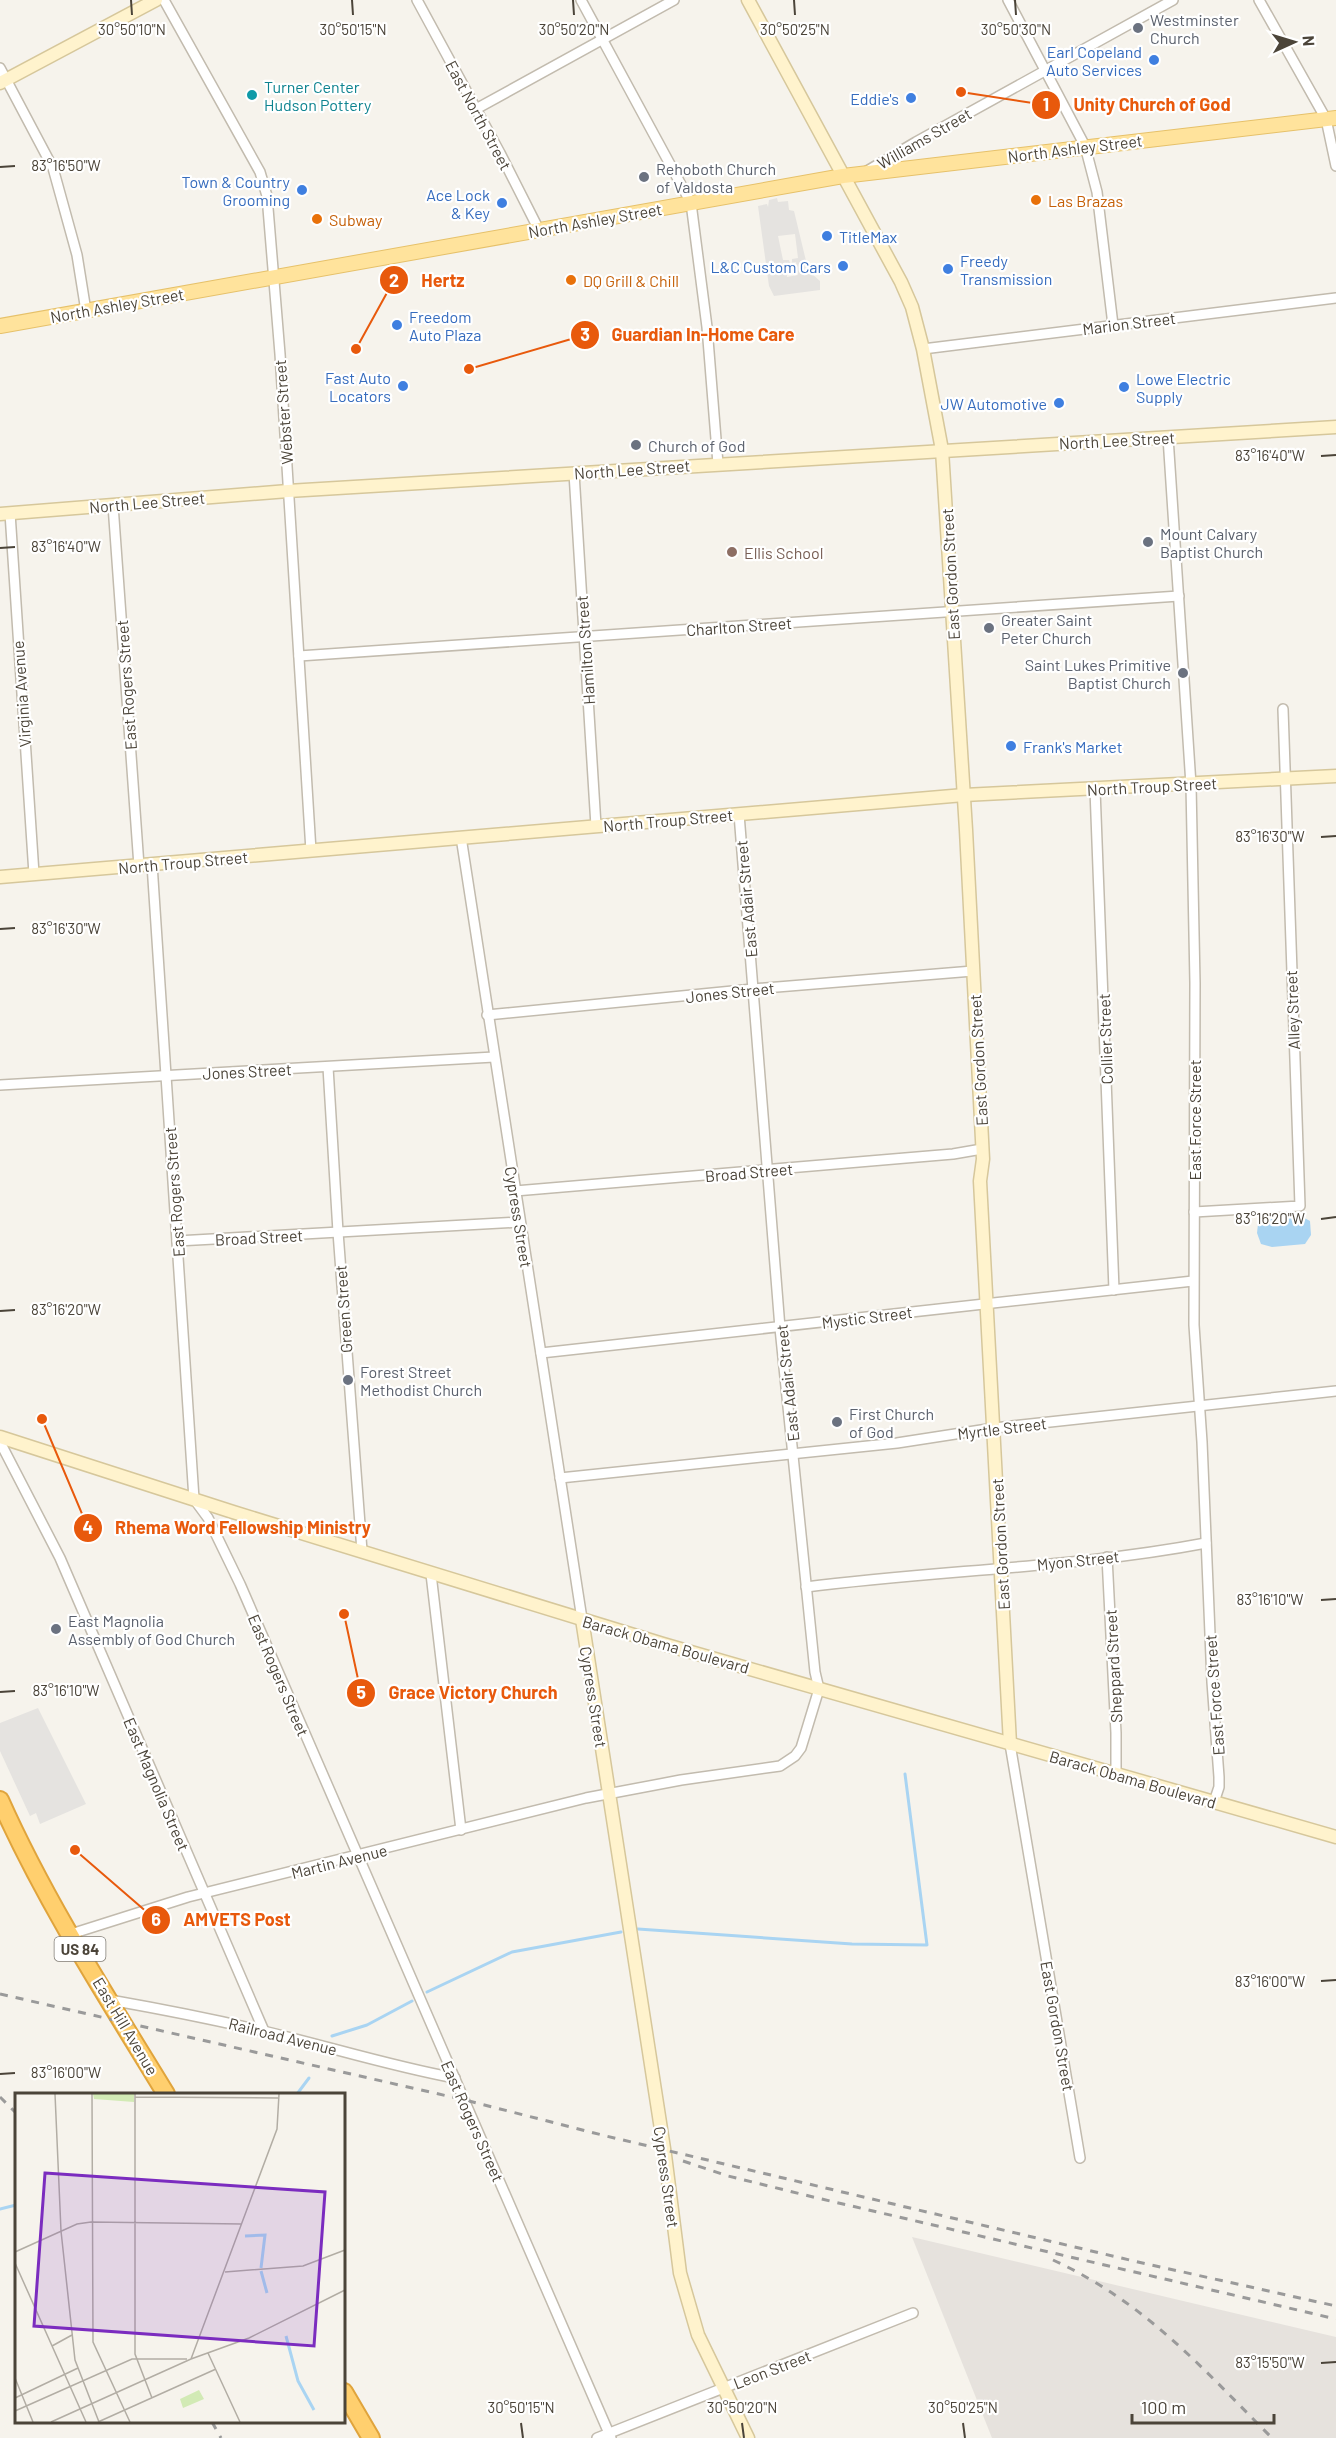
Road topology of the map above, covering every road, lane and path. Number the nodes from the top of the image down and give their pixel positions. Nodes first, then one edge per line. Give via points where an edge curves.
1 (156, 0) edge
2 (164, 0) edge
3 (417, 0) edge
4 (581, 0) edge
5 (674, 0) edge
6 (748, 0) edge
7 (1008, 0) edge
8 (1173, 0) edge
9 (1259, 0) edge
10 (602, 39) junction
11 (1046, 70) junction
12 (2, 77) edge
13 (476, 108) junction
14 (1331, 118) edge
15 (1085, 146) junction
16 (1336, 166) edge
17 (865, 173) junction
18 (843, 176) junction
19 (691, 203) junction
20 (538, 230) junction
21 (273, 278) junction
22 (1336, 298) edge
23 (86, 311) junction
24 (1113, 325) junction
25 (0, 326) edge
26 (923, 349) junction
27 (1336, 428) edge
28 (1168, 437) junction
29 (942, 450) junction
30 (718, 464) junction
31 (574, 473) junction
32 (288, 491) junction
33 (113, 505) junction
34 (5, 513) edge
35 (1179, 596) junction
36 (952, 611) junction
37 (584, 637) junction
38 (299, 656) junction
39 (1283, 709) dead end
40 (1336, 776) edge
41 (1286, 779) junction
42 (1191, 785) junction
43 (1095, 789) junction
44 (964, 795) junction
45 (739, 814) junction
46 (596, 826) junction
47 (461, 837) junction
48 (311, 851) junction
49 (153, 864) junction
50 (139, 866) junction
51 (34, 874) junction
52 (0, 877) edge
53 (973, 971) junction
54 (753, 989) junction
55 (488, 1015) junction
56 (494, 1057) junction
57 (328, 1067) junction
58 (167, 1076) junction
59 (0, 1085) edge
60 (982, 1149) junction
61 (767, 1171) junction
62 (515, 1191) junction
63 (1194, 1212) junction
64 (520, 1222) junction
65 (338, 1232) junction
66 (177, 1241) junction
67 (1193, 1281) junction
68 (1114, 1290) junction
69 (987, 1303) junction
70 (780, 1328) junction
71 (541, 1353) junction
72 (1336, 1390) edge
73 (1200, 1405) junction
74 (994, 1428) junction
75 (0, 1443) edge
76 (794, 1454) junction
77 (560, 1478) junction
78 (194, 1499) junction
79 (1206, 1544) junction
80 (362, 1551) junction
81 (1107, 1557) junction
82 (1002, 1568) junction
83 (431, 1574) junction
84 (806, 1587) junction
85 (582, 1619) junction
86 (819, 1689) junction
87 (1010, 1744) junction
88 (1116, 1774) junction
89 (608, 1793) junction
90 (0, 1800) edge
91 (1214, 1802) junction
92 (461, 1830) junction
93 (1336, 1837) edge
94 (358, 1856) junction
95 (204, 1894) junction
96 (70, 1934) junction
97 (110, 2000) junction
98 (264, 2031) junction
99 (455, 2078) junction
100 (165, 2093) edge
101 (1080, 2158) dead end
102 (913, 2313) dead end
103 (723, 2388) junction
104 (345, 2394) edge
105 (610, 2435) edge
106 (371, 2438) edge
107 (597, 2438) edge
108 (748, 2438) edge

1 - 12 street
2 - 21 street, Webster Street via 264,183
3 - 13 street, East North Street
4 - 10 street
5 - 10 street
6 - 18 street, East Gordon Street
7 - 11 street
8 - 11 street, Williams Street
9 - 14 street
10 - 13 street
10 - 19 street
11 - 15 street
11 - 17 street, Williams Street
12 - 23 street via 56,174 77,255
13 - 20 street, East North Street
14 - 15 main road, North Ashley Street
14 - 16 street
15 - 17 main road, North Ashley Street
15 - 24 street via 1097,192
17 - 18 main road, North Ashley Street
18 - 19 main road, North Ashley Street
18 - 26 street, East Gordon Street via 912,307
19 - 20 main road, North Ashley Street
19 - 30 street via 707,327
20 - 21 main road, North Ashley Street
21 - 23 main road, North Ashley Street
21 - 32 street, Webster Street
22 - 24 street, Marion Street
23 - 25 main road, North Ashley Street
24 - 26 street, Marion Street
26 - 29 street, East Gordon Street
27 - 28 street, North Lee Street
28 - 29 street, North Lee Street
28 - 35 street, East Force Street
29 - 30 street, North Lee Street
29 - 36 street, East Gordon Street
30 - 31 street, North Lee Street
31 - 32 street, North Lee Street
31 - 37 street, Hamilton Street
32 - 33 street, North Lee Street
32 - 38 street, Webster Street
33 - 34 street, North Lee Street
33 - 50 street, East Rogers Street
34 - 51 street, Virginia Avenue
35 - 36 street, Charlton Street
35 - 42 street, East Force Street
36 - 37 street, Charlton Street
36 - 44 street, East Gordon Street
37 - 38 street, Charlton Street
37 - 46 street, Hamilton Street
38 - 48 street, Webster Street
39 - 41 street, Alley Street
40 - 41 street, North Troup Street
41 - 42 street, North Troup Street
41 - 63 street, Alley Street via 1300,1206
42 - 43 street, North Troup Street
42 - 63 street, East Force Street
43 - 44 street, North Troup Street
43 - 68 street, Collier Street
44 - 45 street, North Troup Street
44 - 53 street, East Gordon Street
45 - 46 street, North Troup Street
45 - 54 street, East Adair Street
46 - 47 street, North Troup Street
47 - 48 street, North Troup Street
47 - 55 street, Cypress Street
48 - 49 street, North Troup Street
49 - 50 street, North Troup Street
49 - 58 street, East Rogers Street
50 - 51 street, North Troup Street
51 - 52 street, North Troup Street
53 - 54 street, Jones Street
53 - 60 street, East Gordon Street
54 - 55 street, Jones Street
54 - 61 street, East Adair Street
55 - 56 street, Cypress Street
56 - 57 street, Jones Street
56 - 62 street, Cypress Street
57 - 58 street, Jones Street
57 - 65 street, Green Street
58 - 59 street, Jones Street
58 - 66 street, East Rogers Street
60 - 61 street, Broad Street
60 - 69 street, East Gordon Street via 980,1181
61 - 62 street, Broad Street
61 - 70 street, East Adair Street
62 - 64 street, Cypress Street
63 - 67 street, East Force Street
64 - 65 street, Broad Street
64 - 71 street, Cypress Street
65 - 66 street, Broad Street
65 - 80 street, Green Street
66 - 78 street, East Rogers Street
67 - 68 street, Mystic Street
67 - 73 street, East Force Street
68 - 69 street, Mystic Street
69 - 70 street, Mystic Street
69 - 74 street, East Gordon Street
70 - 71 street, Mystic Street
70 - 76 street, East Adair Street
71 - 77 street, Cypress Street
72 - 73 street, Myrtle Street
73 - 74 street, Myrtle Street
73 - 79 street, East Force Street
74 - 76 street, Myrtle Street
74 - 82 street, East Gordon Street
75 - 78 street, Barack Obama Boulevard
75 - 95 street, East Magnolia Street via 60,1558
76 - 77 street, Myrtle Street
76 - 84 street, East Adair Street
77 - 85 street, Cypress Street
78 - 80 street, Barack Obama Boulevard
78 - 94 street, East Rogers Street via 222,1544
79 - 81 street, Myon Street
79 - 91 street, East Force Street via 1219,1777
80 - 83 street, Barack Obama Boulevard
81 - 82 street, Myon Street
81 - 88 street, Sheppard Street
82 - 84 street, Myon Street
82 - 87 street, East Gordon Street
83 - 85 street, Barack Obama Boulevard
83 - 92 street
84 - 86 street, East Adair Street
85 - 86 street, Barack Obama Boulevard
85 - 89 street, Cypress Street
86 - 87 street, Barack Obama Boulevard
86 - 89 street, East Adair Street via 801,1748 780,1766
87 - 88 street, Barack Obama Boulevard
87 - 101 street, East Gordon Street
88 - 91 street, Barack Obama Boulevard
89 - 92 street, Martin Avenue
89 - 103 street, Cypress Street via 680,2273 696,2329
90 - 96 highway, East Hill Avenue / US 84
91 - 93 street, Barack Obama Boulevard
92 - 94 street, Martin Avenue
94 - 95 street, Martin Avenue
94 - 99 street, East Rogers Street
95 - 96 street, Martin Avenue
95 - 98 street, East Magnolia Street
96 - 97 highway, East Hill Avenue / US 84
97 - 98 street, Railroad Avenue
97 - 100 highway, East Hill Avenue / US 84
98 - 99 street, Railroad Avenue
99 - 105 street, East Rogers Street
102 - 103 street, Leon Street
103 - 105 street, Leon Street
103 - 108 street, Cypress Street
104 - 106 highway
105 - 107 street, Leon Street

